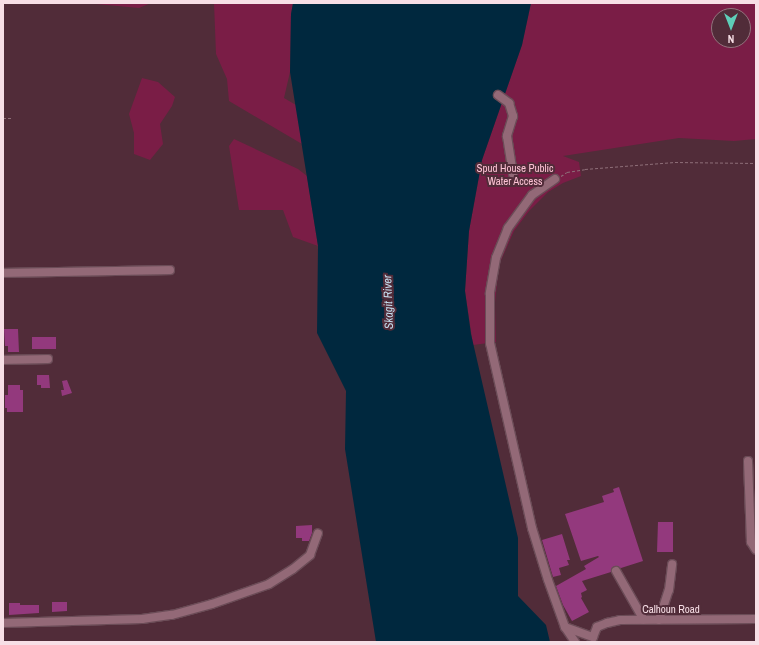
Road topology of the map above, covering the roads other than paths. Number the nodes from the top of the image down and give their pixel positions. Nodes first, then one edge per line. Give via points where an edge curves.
1 (498, 95) dead end
2 (513, 174) dead end
3 (555, 179) road end
4 (170, 270) dead end
5 (3, 272) edge
6 (48, 359) dead end
7 (3, 360) edge
8 (748, 461) dead end
9 (318, 533) dead end
10 (756, 550) edge
11 (672, 564) dead end
12 (616, 571) dead end
13 (756, 619) edge
14 (644, 620) junction
15 (658, 620) junction
16 (3, 623) edge
17 (565, 627) junction
18 (593, 639) edge
19 (575, 642) edge

1 - 2 street via 509,103 513,116 507,136
3 - 17 street via 532,195 508,228 496,258 490,293 489,329 490,344 532,528
4 - 5 street
6 - 7 street
8 - 10 street via 751,542
9 - 16 street via 310,555 293,569 269,584 212,604 172,615 142,619
11 - 15 street via 669,590
12 - 14 street
13 - 15 street, Calhoun Road
14 - 15 street, Calhoun Road
14 - 18 street, Calhoun Road via 607,623 597,627
17 - 18 street
17 - 19 street

